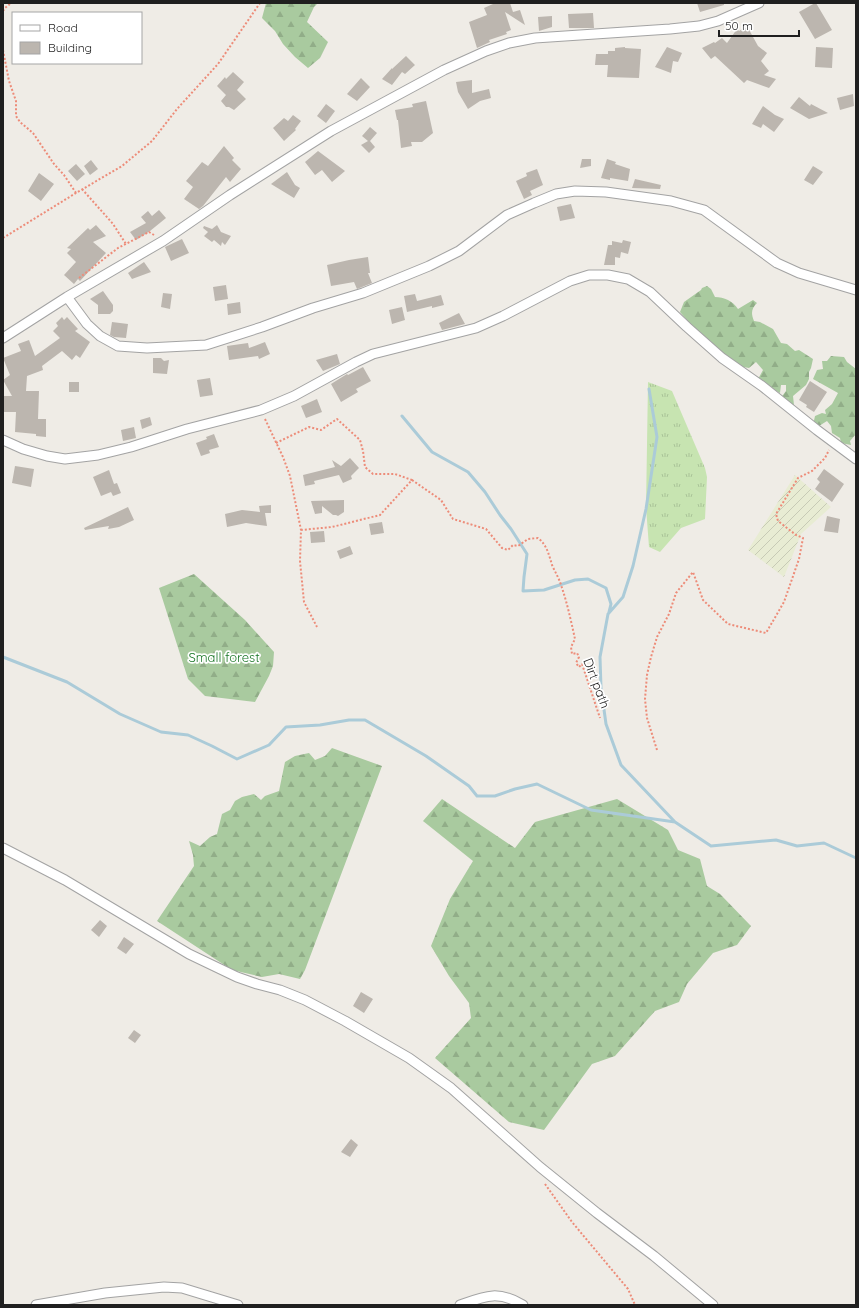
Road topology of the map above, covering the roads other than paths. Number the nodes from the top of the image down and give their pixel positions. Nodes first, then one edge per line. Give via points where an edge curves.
1 (759, 3) edge
2 (856, 290) edge
3 (67, 297) junction
4 (3, 338) edge
5 (3, 440) edge
6 (856, 459) edge
7 (3, 848) edge
8 (36, 1305) edge
9 (238, 1305) edge
10 (460, 1305) edge
11 (523, 1305) edge
12 (713, 1305) edge

1 - 3 street via 718,21 699,26 535,38 486,51 444,70 331,131 163,241
2 - 3 street via 798,273 777,263 704,210 671,201 606,192 575,191 556,194 507,215 459,251 429,266 363,293 206,344 147,348 118,346 100,336 87,324
3 - 4 street
5 - 6 street via 23,449 65,459 131,447 261,410 294,396 373,354 476,328 570,281 589,275 608,275 628,279 650,292 722,358
7 - 12 street via 65,880 189,954 237,977 305,1000 409,1058 451,1088 546,1171
8 - 9 street via 105,1293 182,1288
10 - 11 street via 481,1297 496,1295

